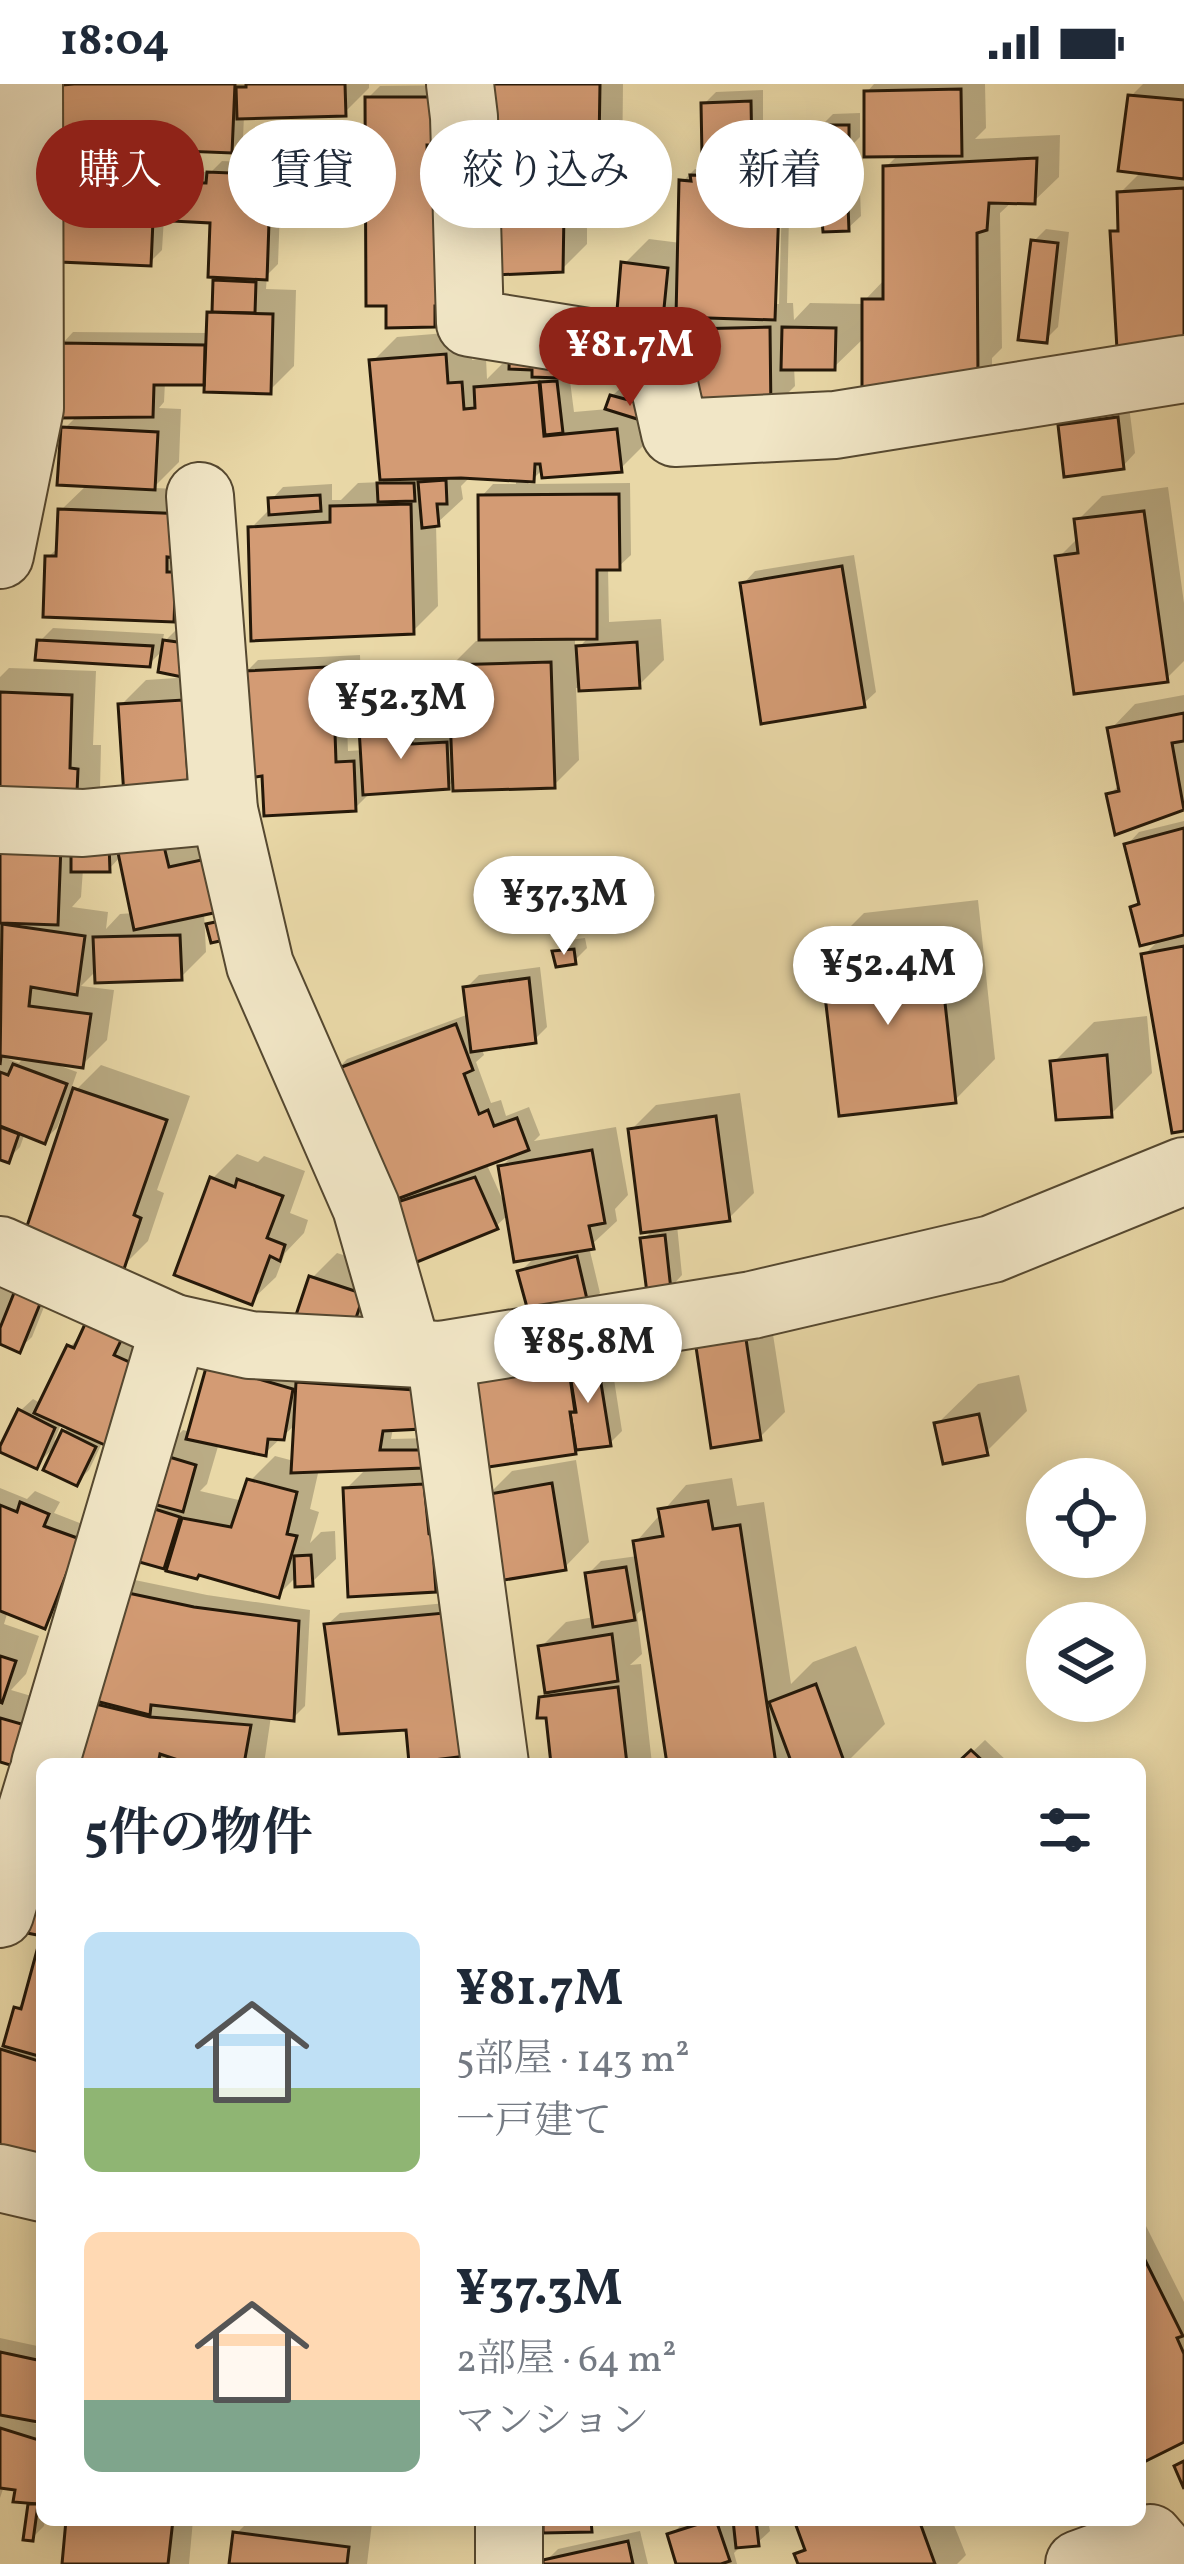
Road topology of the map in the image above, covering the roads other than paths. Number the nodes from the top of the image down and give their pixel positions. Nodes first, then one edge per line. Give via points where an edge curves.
1 (29, 84) edge
2 (460, 84) edge
3 (1184, 372) edge
4 (200, 496) dead end
5 (0, 554) edge
6 (224, 810) junction
7 (0, 820) edge
8 (1184, 1171) edge
9 (0, 1250) edge
10 (174, 1328) junction
11 (424, 1354) junction
12 (47, 1758) edge
13 (493, 1758) edge
14 (36, 1795) edge
15 (0, 1914) edge
16 (0, 2178) edge
17 (36, 2187) edge
18 (509, 2526) edge
19 (1153, 2540) edge
20 (509, 2564) edge
21 (1078, 2564) edge

1 - 5 street via 30,408
2 - 3 street via 470,323 656,352 675,433 835,424
4 - 6 street
6 - 7 street via 83,823
6 - 11 street via 260,965
8 - 11 street via 992,1249 752,1305
9 - 10 street
10 - 11 street via 250,1346
10 - 12 street
11 - 13 street
14 - 15 street
16 - 17 street
18 - 20 street
19 - 21 street

